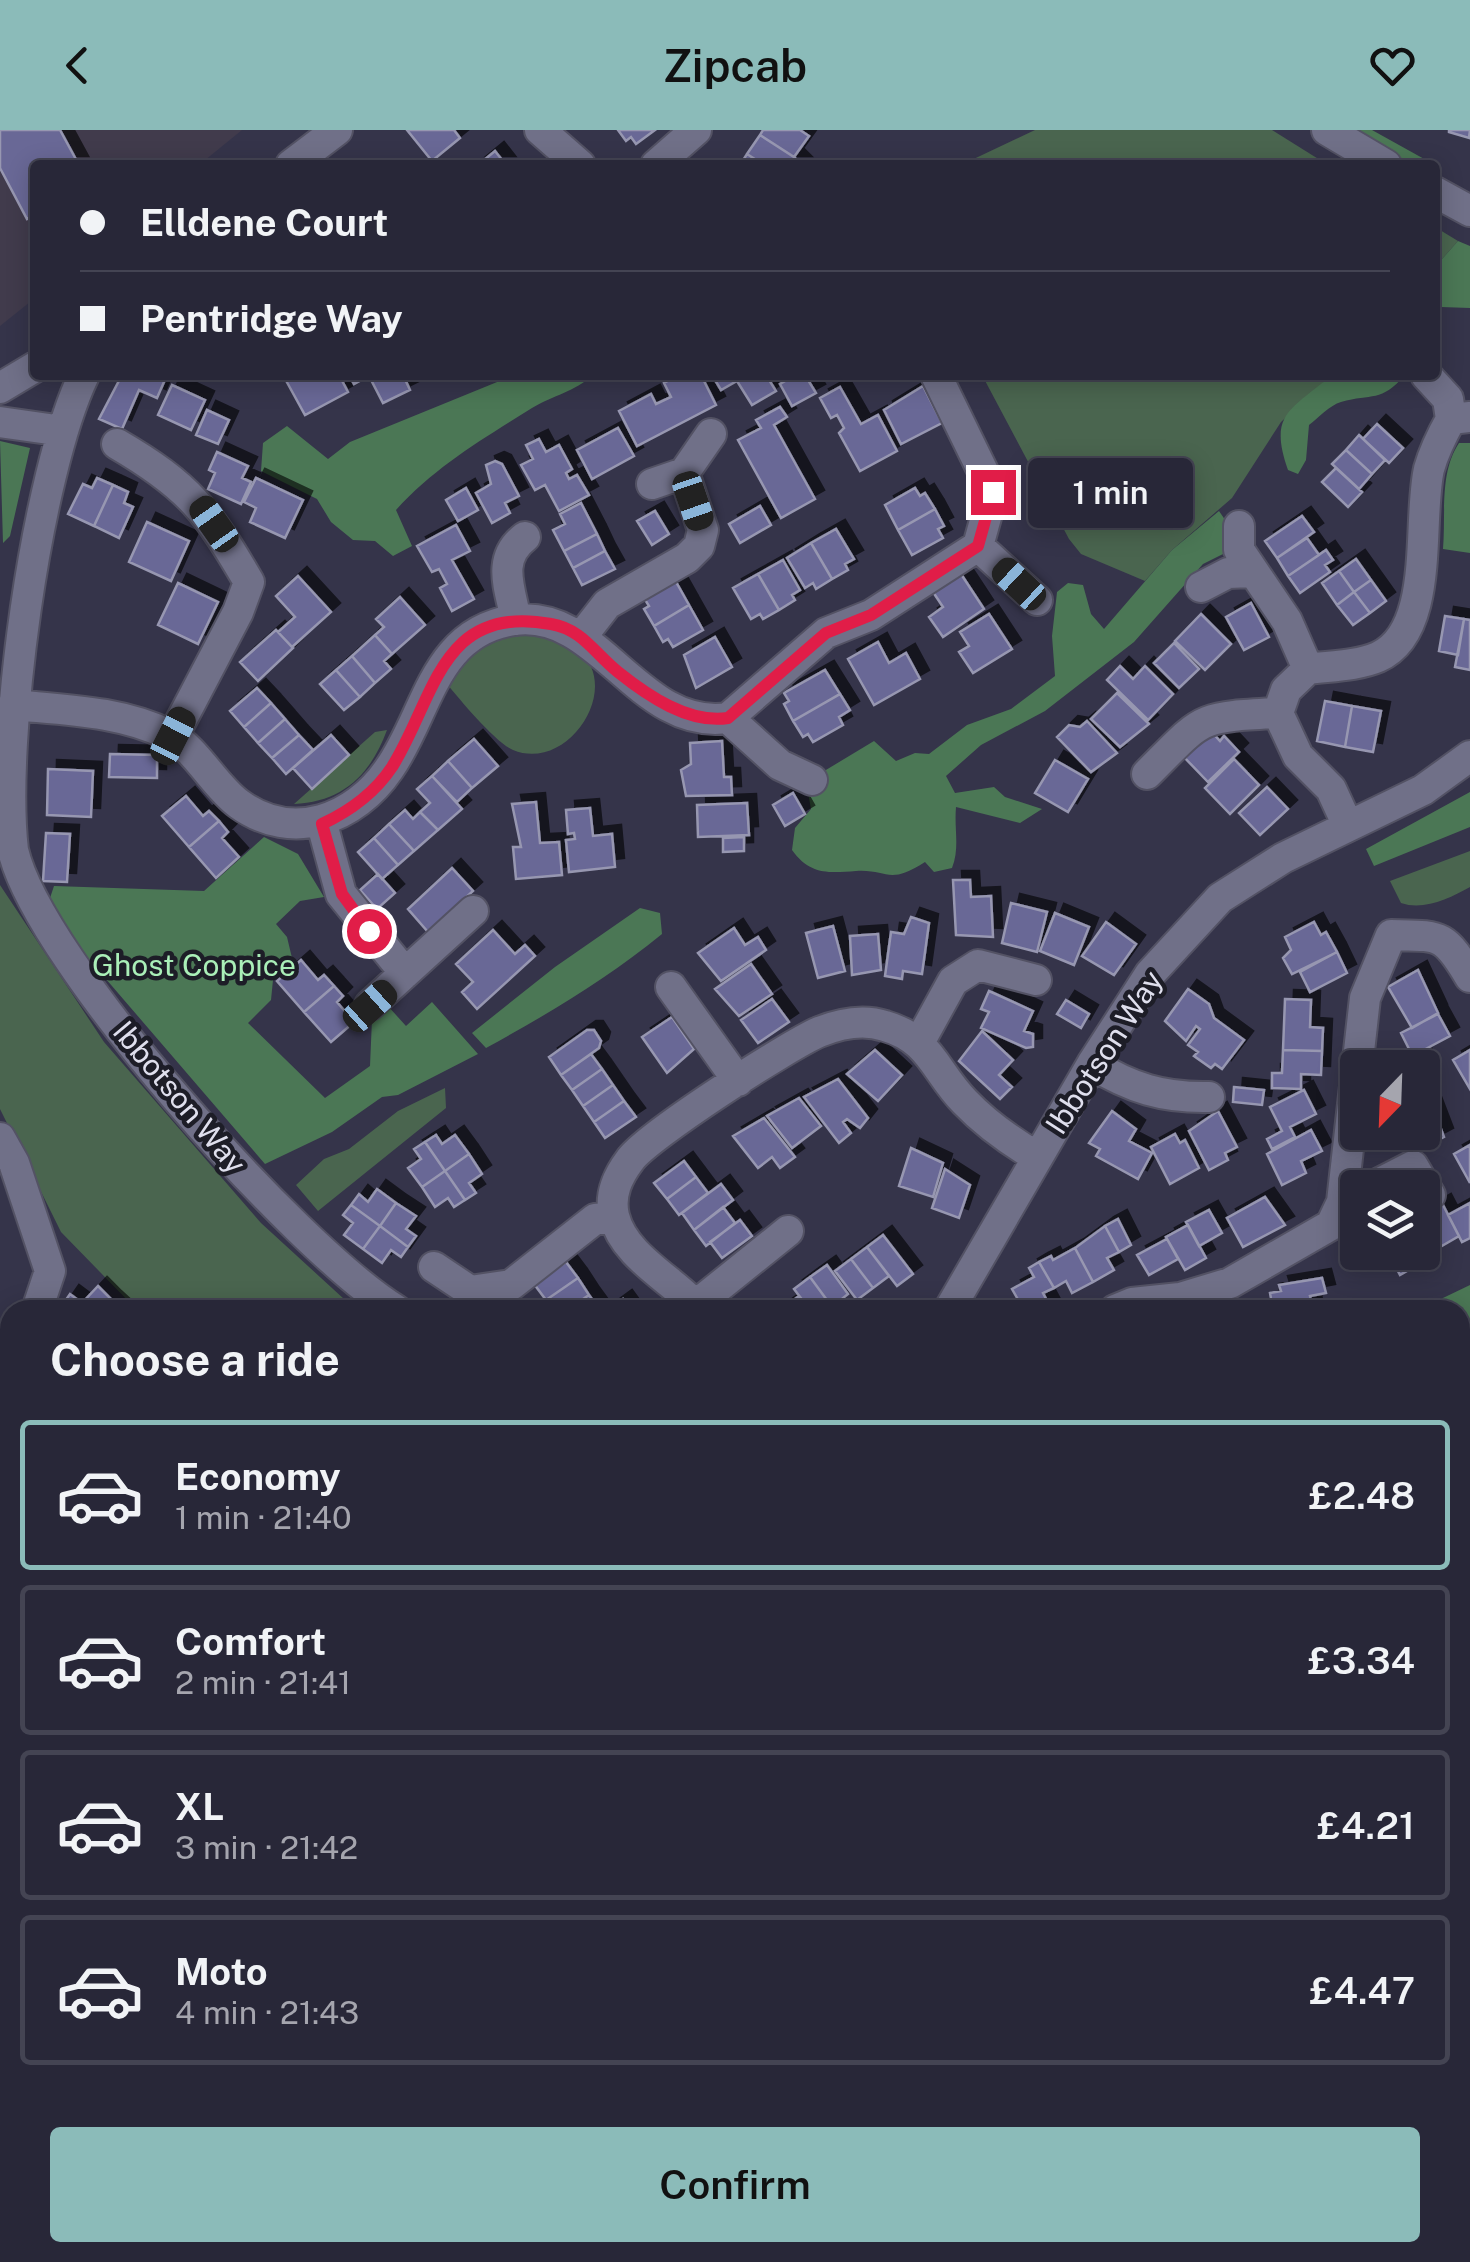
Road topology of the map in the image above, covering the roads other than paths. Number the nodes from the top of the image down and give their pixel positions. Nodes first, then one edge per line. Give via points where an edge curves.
1 (337, 130) edge
2 (540, 130) edge
3 (696, 130) edge
4 (1327, 130) edge
5 (298, 160) edge
6 (574, 160) edge
7 (662, 160) edge
8 (1378, 160) edge
9 (1440, 195) edge
10 (1470, 212) edge
11 (30, 371) edge
12 (82, 380) edge
13 (938, 380) edge
14 (1431, 380) edge
15 (0, 388) edge
16 (1461, 418) edge
17 (0, 422) edge
18 (63, 431) junction
19 (710, 434) dead end
20 (117, 444) dead end
21 (684, 473) junction
22 (652, 484) dead end
23 (1238, 526) dead end
24 (525, 537) dead end
25 (978, 546) junction
26 (15, 565) edge
27 (1252, 572) junction
28 (1200, 587) dead end
29 (1037, 600) dead end
30 (516, 620) junction
31 (582, 636) junction
32 (1308, 669) junction
33 (12, 705) junction
34 (1278, 713) junction
35 (728, 718) junction
36 (173, 736) junction
37 (1470, 756) edge
38 (1147, 774) dead end
39 (812, 780) dead end
40 (322, 824) junction
41 (1348, 826) junction
42 (474, 911) dead end
43 (405, 973) junction
44 (1470, 977) edge
45 (1036, 980) dead end
46 (672, 988) dead end
47 (370, 1006) dead end
48 (920, 1041) junction
49 (1092, 1064) junction
50 (738, 1081) junction
51 (1209, 1097) dead end
52 (0, 1138) edge
53 (1037, 1157) junction
54 (1352, 1170) edge
55 (1340, 1213) edge
56 (614, 1217) junction
57 (788, 1231) dead end
58 (434, 1267) dead end
59 (40, 1300) edge
60 (376, 1300) edge
61 (689, 1300) edge
62 (707, 1300) edge
63 (954, 1300) edge
64 (1161, 1300) edge

1 - 5 street
2 - 6 street
3 - 7 street
4 - 8 street
9 - 10 street
11 - 15 street
12 - 18 street, Ibbotson Way
13 - 25 street via 993,492
14 - 16 street
16 - 32 street via 1428,471 1409,628 1376,658
17 - 18 street
18 - 26 street, Ibbotson Way
19 - 21 street
20 - 36 street via 170,476 202,508 248,582
21 - 22 street
21 - 31 street via 703,530 699,546 606,604
23 - 27 street via 1239,550
24 - 30 street via 505,562
25 - 29 street
25 - 35 street via 871,615 826,633
26 - 33 street, Ibbotson Way
27 - 28 street via 1228,573
27 - 32 street via 1287,621
30 - 31 street via 554,624
30 - 40 street via 459,644 430,682 393,765 352,810
31 - 35 street via 646,692 689,714
32 - 34 street via 1286,690
33 - 36 street via 133,720
33 - 60 street, Ibbotson Way via 8,812 30,900 121,1028 267,1200
34 - 38 street via 1212,716
34 - 41 street via 1298,756 1331,789
35 - 39 street via 780,764
36 - 40 street via 240,805 277,820
37 - 41 street, Ibbotson Way via 1424,790
40 - 43 street via 342,894
41 - 49 street, Ibbotson Way via 1220,898 1150,974
42 - 43 street
43 - 47 street
44 - 54 street via 1450,942 1383,931 1365,998
45 - 48 street via 978,965 953,981
46 - 50 street
48 - 50 street via 884,1025 852,1022 818,1033
48 - 53 street via 996,1133
49 - 51 street via 1140,1090
49 - 53 street, Ibbotson Way
50 - 56 street via 632,1156 613,1187
52 - 59 street via 50,1270
53 - 63 street, Ibbotson Way
55 - 64 street via 1332,1225 1235,1280
56 - 58 street via 595,1220 511,1286 470,1291
56 - 61 street via 636,1252
57 - 62 street

